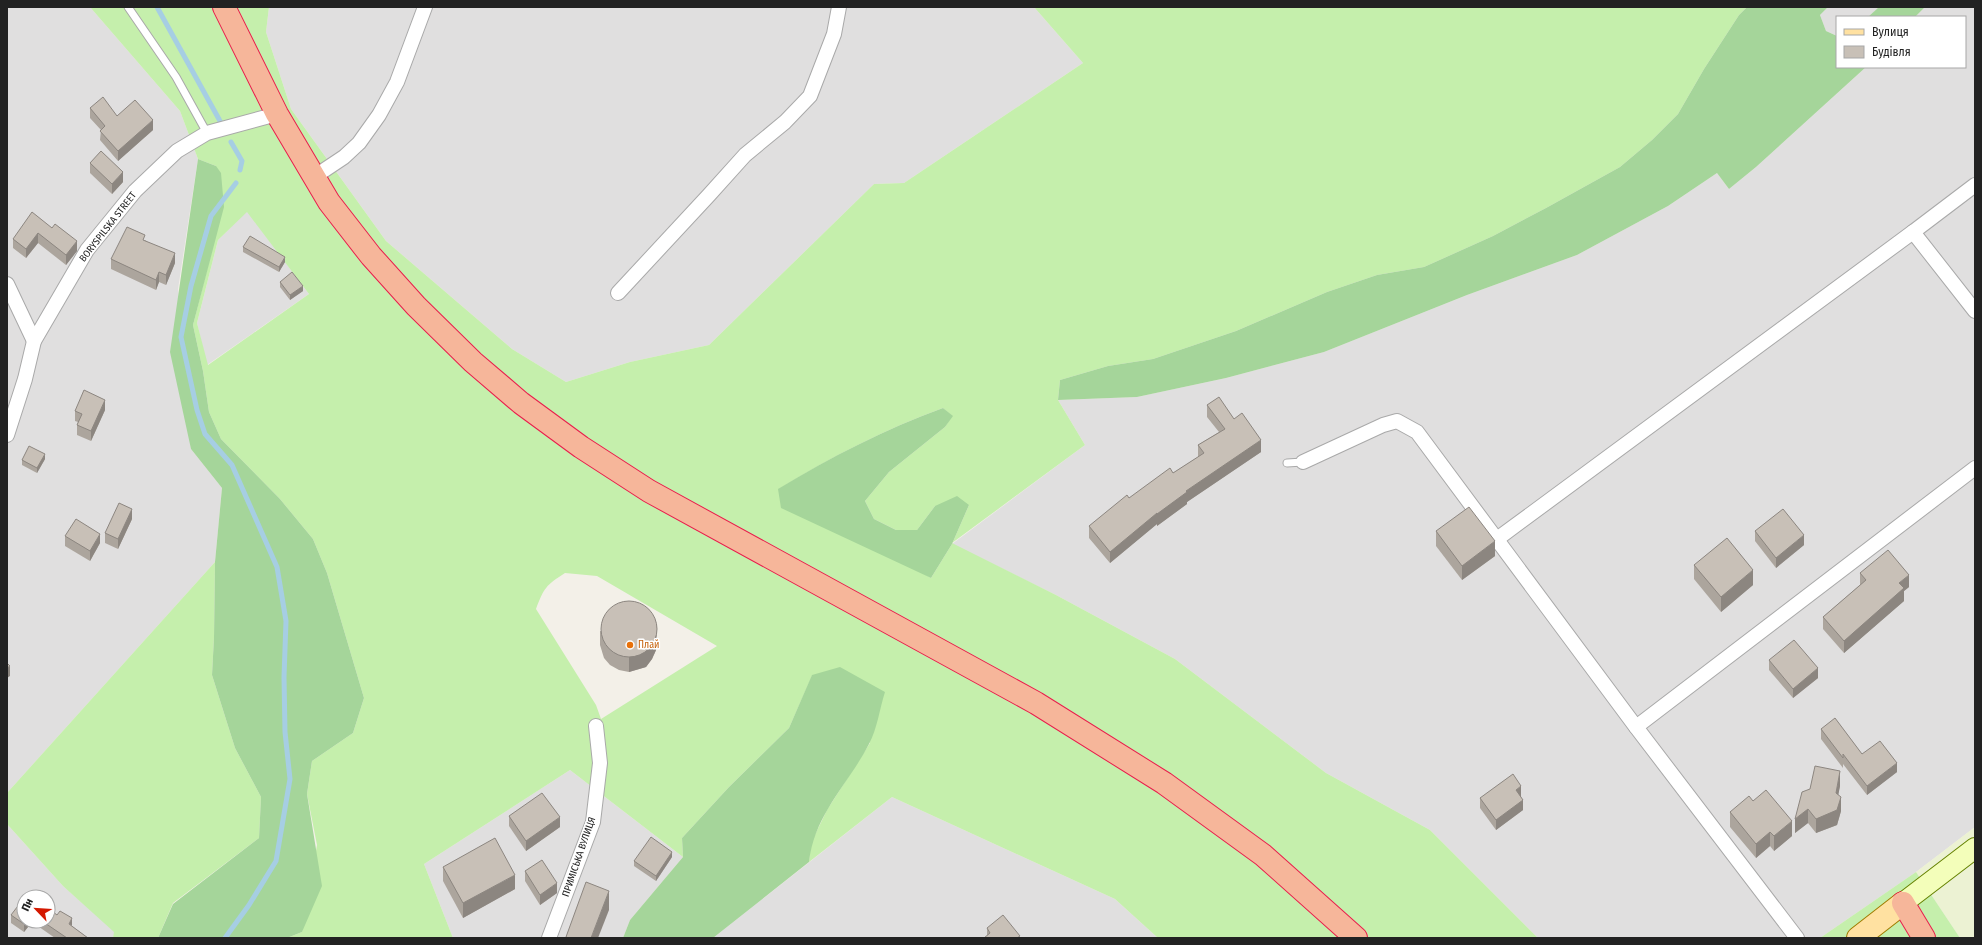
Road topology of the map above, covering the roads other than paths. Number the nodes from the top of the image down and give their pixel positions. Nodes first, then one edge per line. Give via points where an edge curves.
1 (128, 7) edge
2 (224, 7) edge
3 (425, 7) edge
4 (839, 7) edge
5 (277, 114) junction
6 (207, 133) junction
7 (314, 177) junction
8 (1975, 185) edge
9 (1913, 232) junction
10 (7, 284) edge
11 (618, 293) dead end
12 (1975, 311) edge
13 (34, 341) junction
14 (7, 435) edge
15 (1303, 462) joint
16 (1287, 464) dead end
17 (1975, 468) edge
18 (1497, 540) junction
19 (596, 726) dead end
20 (1636, 727) junction
21 (1975, 848) edge
22 (1903, 903) junction
23 (549, 938) edge
24 (1356, 938) edge
25 (1797, 938) edge
26 (1858, 938) edge
27 (1924, 938) edge

1 - 6 lane via 176,78
2 - 5 highway
3 - 7 street via 397,82 379,115 344,157
4 - 11 street via 834,34 810,96 785,122 744,155 710,196
5 - 6 street, BORYSPILSKA STREET
5 - 7 highway
6 - 13 street, BORYSPILSKA STREET via 177,150 135,191 87,250
7 - 24 highway via 329,202 371,256 416,306 473,362 521,403 581,447 649,492 1036,703 1164,783 1263,855
8 - 9 street
9 - 12 street
9 - 18 street
10 - 13 street
13 - 14 street, BORYSPILSKA STREET via 26,379
15 - 16 lane
15 - 18 street via 1397,421 1417,432
17 - 20 street
18 - 20 street
19 - 23 street, ПРИМІСЬКА ВУЛИЦЯ via 600,763 593,822
20 - 25 street
21 - 22 main road
22 - 26 main road
22 - 27 highway

